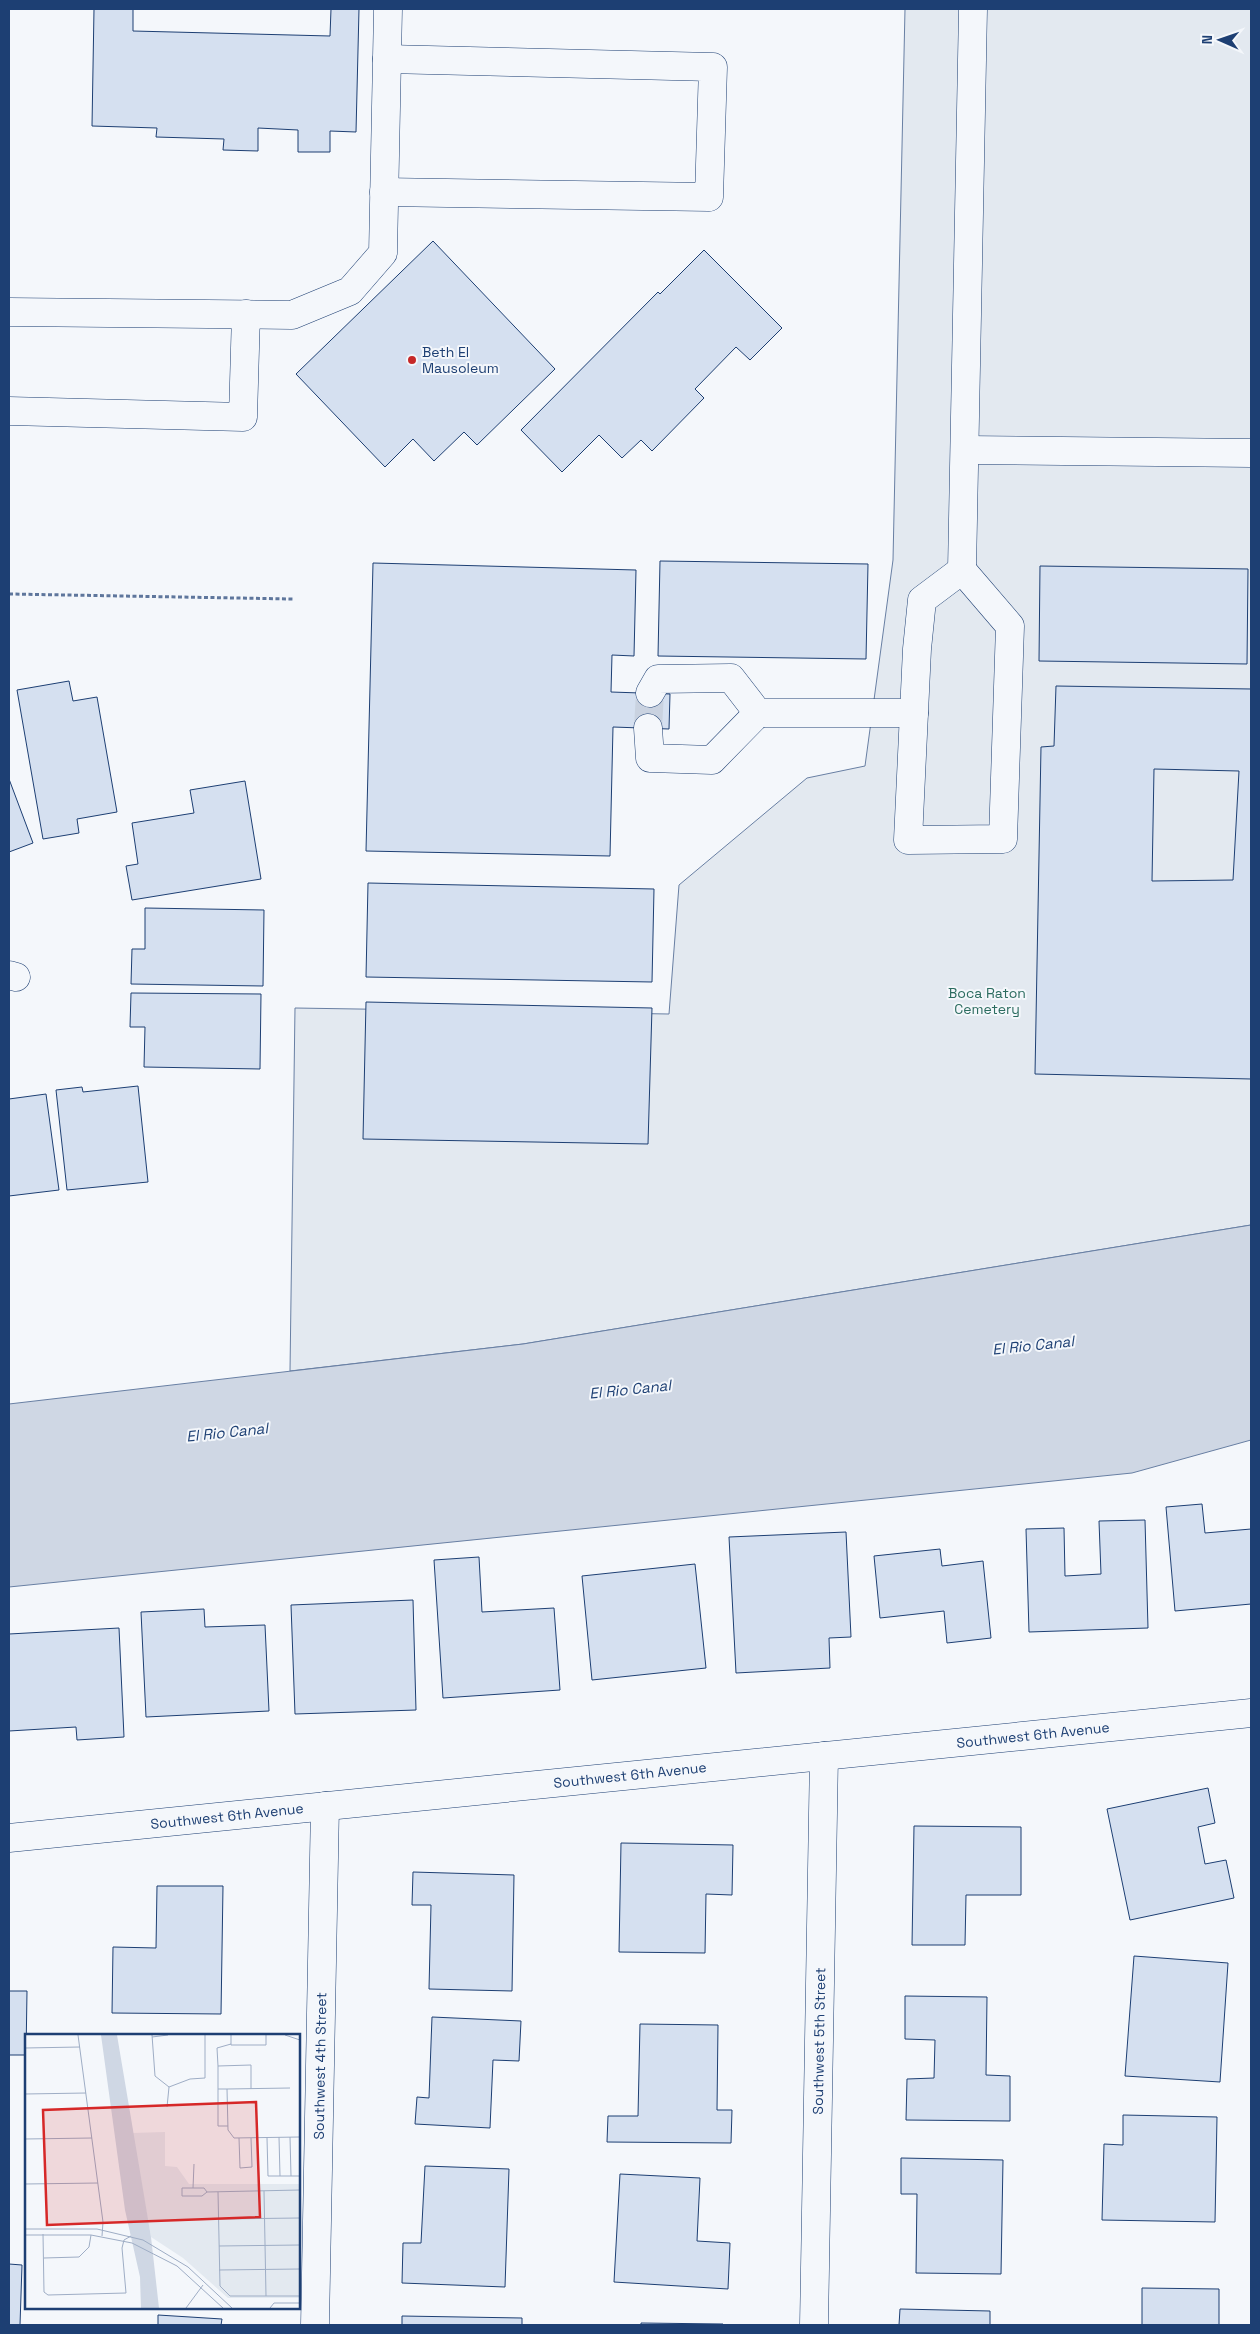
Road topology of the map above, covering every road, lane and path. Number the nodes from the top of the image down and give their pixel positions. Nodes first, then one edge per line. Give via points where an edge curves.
1 (388, 9) edge
2 (973, 9) edge
3 (387, 59) junction
4 (384, 192) junction
5 (9, 312) edge
6 (246, 314) junction
7 (9, 411) edge
8 (965, 450) junction
9 (1251, 453) edge
10 (962, 570) junction
11 (9, 594) edge
12 (293, 599) dead end
13 (650, 693) dead end
14 (758, 712) junction
15 (914, 713) junction
16 (648, 728) tunnel mouth
17 (1251, 1714) edge
18 (824, 1756) junction
19 (325, 1806) junction
20 (9, 1838) edge
21 (315, 2325) edge
22 (814, 2325) edge

1 - 3 street
2 - 8 street
3 - 4 street
3 - 4 street via 712,67 709,197
4 - 6 street via 383,253 350,291 292,315
5 - 6 street
6 - 7 street via 243,417
8 - 9 street
8 - 10 street
10 - 15 street via 922,600
10 - 15 street via 1010,626 1003,839 908,840
11 - 12 path
13 - 14 street via 658,679 731,678
14 - 15 street
14 - 16 street via 712,760 650,758
17 - 18 street, Southwest 6th Avenue
18 - 19 street, Southwest 6th Avenue
18 - 22 street, Southwest 5th Street
19 - 20 street, Southwest 6th Avenue
19 - 21 street, Southwest 4th Street

